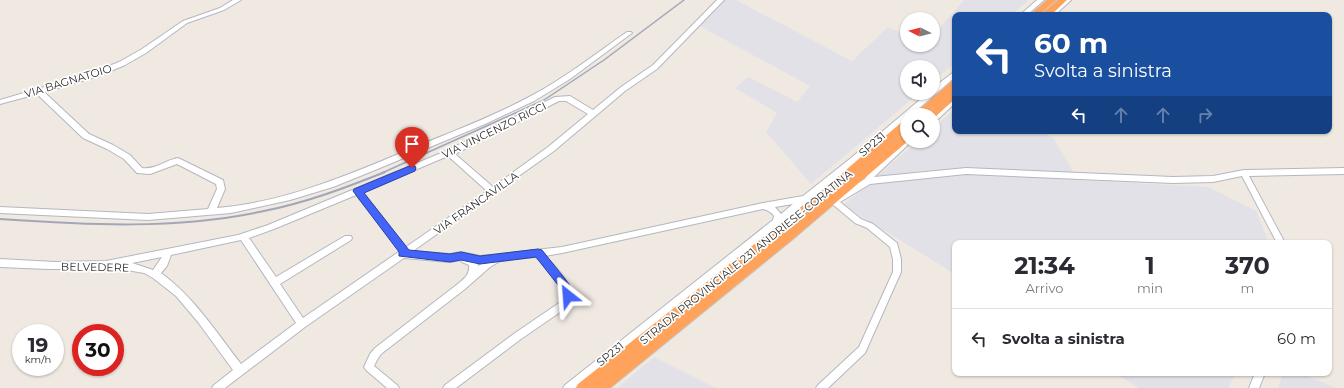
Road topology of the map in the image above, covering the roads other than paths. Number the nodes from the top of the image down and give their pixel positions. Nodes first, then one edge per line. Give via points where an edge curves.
1 (238, 0) edge
2 (721, 0) edge
3 (1041, 0) edge
4 (1052, 0) edge
5 (1063, 0) edge
6 (1068, 0) edge
7 (1027, 12) edge
8 (1038, 12) edge
9 (1049, 12) edge
10 (1054, 12) edge
11 (629, 33) dead end
12 (952, 76) edge
13 (940, 86) edge
14 (952, 86) edge
15 (39, 91) junction
16 (952, 97) edge
17 (924, 100) edge
18 (0, 102) edge
19 (952, 102) edge
20 (926, 108) edge
21 (939, 108) edge
22 (940, 113) edge
23 (593, 114) junction
24 (900, 130) edge
25 (900, 142) edge
26 (900, 148) edge
27 (449, 153) junction
28 (1344, 171) edge
29 (1244, 173) junction
30 (868, 181) junction
31 (358, 191) junction
32 (493, 191) junction
33 (805, 198) junction
34 (834, 202) junction
35 (763, 206) junction
36 (0, 210) edge
37 (211, 212) junction
38 (777, 222) junction
39 (803, 224) junction
40 (243, 236) junction
41 (348, 238) dead end
42 (1280, 240) edge
43 (168, 253) junction
44 (404, 253) junction
45 (538, 253) junction
46 (150, 256) junction
47 (461, 256) junction
48 (504, 257) junction
49 (0, 263) edge
50 (101, 266) junction
51 (141, 270) junction
52 (155, 274) junction
53 (472, 276) junction
54 (274, 283) junction
55 (302, 324) junction
56 (240, 371) junction
57 (1259, 376) edge
58 (217, 388) edge
59 (394, 388) edge
60 (448, 388) edge
61 (568, 388) edge
62 (583, 388) edge
63 (600, 388) edge
64 (821, 388) edge
65 (1254, 388) edge

1 - 15 street, VIA BAGNATOIO via 222,9 185,22 123,63 97,74
2 - 23 street, VIA FRANCAVILLA via 655,67
3 - 7 street
4 - 8 highway
5 - 9 highway
6 - 10 street
11 - 37 street via 553,87 482,122 330,185 270,202
12 - 13 street, SP231
14 - 20 highway
15 - 18 street, VIA BAGNATOIO
15 - 37 street via 86,136 127,157 140,171 149,172 178,161 220,182 221,189
16 - 21 highway
17 - 33 street, SP231
19 - 22 street
23 - 27 street, VIA VINCENZO RICCI via 563,98
23 - 32 street, VIA FRANCAVILLA via 551,149
24 - 62 highway, STRADA PROVINCIALE 231 ANDRIESE-CORATINA / SP231 via 823,196
25 - 39 highway, STRADA PROVINCIALE 231 ANDRIESE-CORATINA / SP231
26 - 30 street via 873,173
27 - 31 street, VIA VINCENZO RICCI
27 - 32 street
28 - 29 street
29 - 30 street via 1214,179 1173,180 966,171
29 - 42 street
30 - 34 street
31 - 40 street, VIA VINCENZO RICCI
31 - 44 street
32 - 44 street, VIA FRANCAVILLA
33 - 35 street
33 - 38 street, SP231
34 - 39 street
34 - 64 street via 894,245 897,272 862,350
35 - 38 street via 776,212
35 - 45 street via 614,240
36 - 37 street via 134,217
38 - 61 street, SP231
39 - 63 highway, STRADA PROVINCIALE 231 ANDRIESE-CORATINA / SP231
40 - 43 street, VIA VINCENZO RICCI
40 - 54 street
41 - 54 street
43 - 46 street, VIA VINCENZO RICCI
43 - 52 street
44 - 47 street via 450,258
44 - 55 street, VIA FRANCAVILLA
45 - 48 street
45 - 60 street via 565,287 568,296 566,303
46 - 50 street, VIA VINCENZO RICCI
46 - 51 street
47 - 48 street via 480,260
47 - 53 street via 473,262
48 - 53 street via 486,264
49 - 50 street, BELVEDERE
50 - 51 street, BELVEDERE via 132,267
51 - 52 street, BELVEDERE
52 - 56 street, BELVEDERE via 184,299
53 - 59 street via 373,357 369,367
54 - 55 street
55 - 56 street, VIA FRANCAVILLA
56 - 58 street, VIA FRANCAVILLA
57 - 65 street

